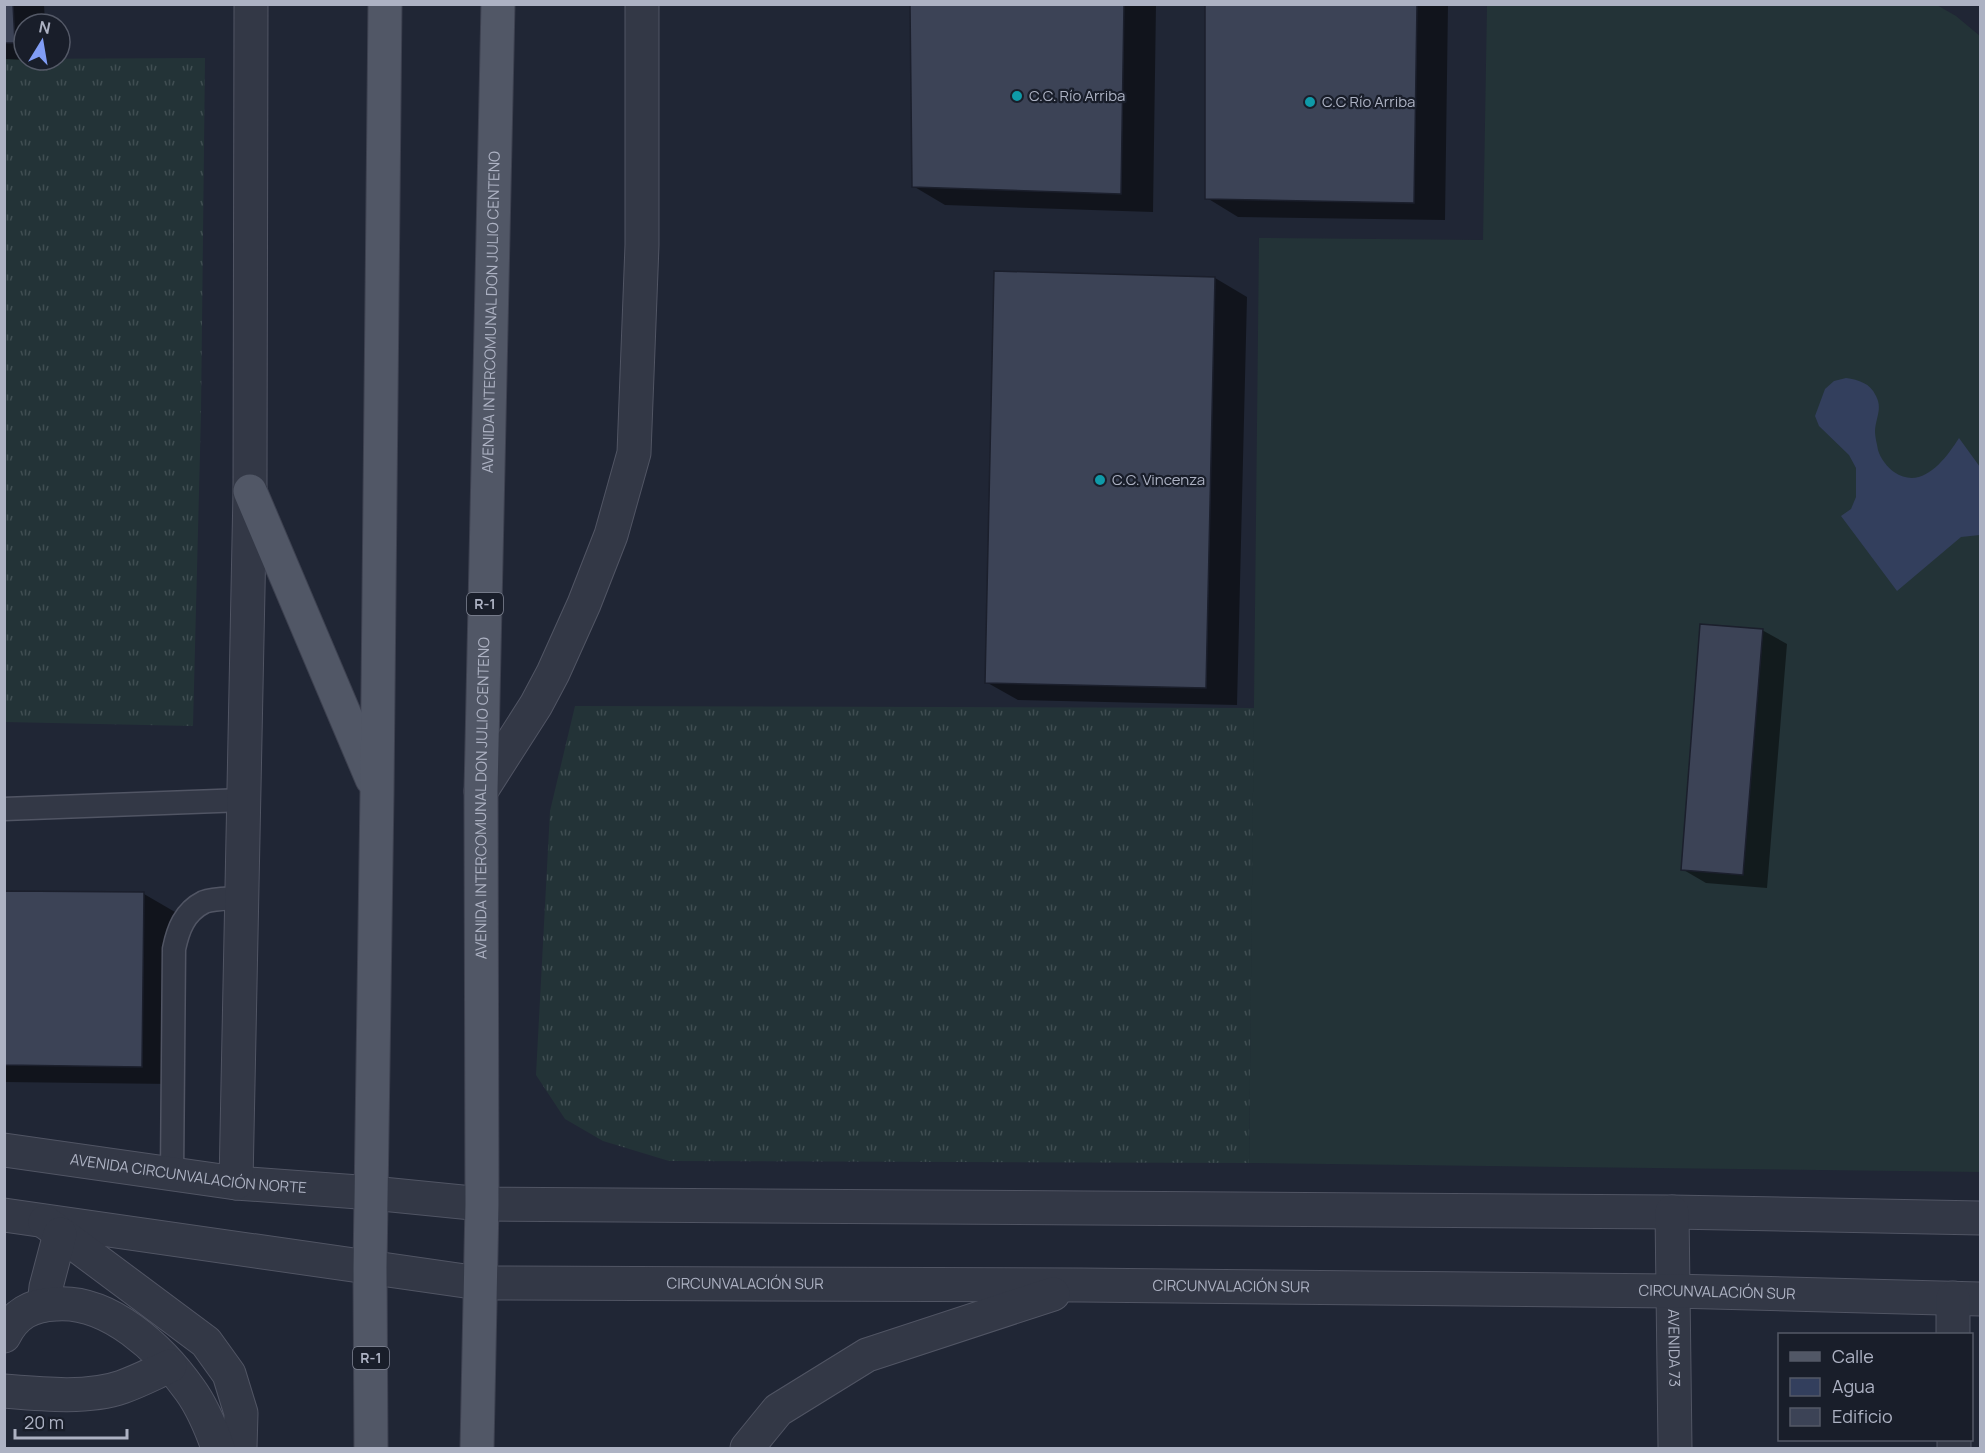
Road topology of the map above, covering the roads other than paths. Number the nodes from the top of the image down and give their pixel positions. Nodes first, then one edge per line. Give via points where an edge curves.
1 (251, 4) edge
2 (385, 4) edge
3 (498, 4) edge
4 (642, 4) edge
5 (250, 491) junction
6 (481, 791) junction
7 (377, 792) junction
8 (244, 800) junction
9 (4, 808) edge
10 (242, 898) junction
11 (4, 1150) edge
12 (172, 1174) junction
13 (236, 1183) junction
14 (372, 1193) junction
15 (482, 1204) junction
16 (1672, 1212) junction
17 (4, 1215) edge
18 (1980, 1218) edge
19 (51, 1227) junction
20 (370, 1268) junction
21 (479, 1283) junction
22 (1081, 1285) junction
23 (1673, 1291) junction
24 (1967, 1298) edge
25 (44, 1305) junction
26 (1954, 1333) edge
27 (4, 1336) edge
28 (170, 1366) junction
29 (4, 1391) edge
30 (218, 1449) edge
31 (240, 1449) edge
32 (371, 1449) edge
33 (477, 1449) edge
34 (747, 1449) edge
35 (1675, 1449) edge

1 - 5 street
2 - 7 main road, R-1
3 - 6 main road, AVENIDA INTERCOMUNAL DON JULIO CENTENO / R-1
4 - 6 street via 642,245 634,453 611,535 558,663
5 - 7 main road
5 - 8 street
6 - 15 main road, AVENIDA INTERCOMUNAL DON JULIO CENTENO / R-1
7 - 14 main road, R-1
8 - 9 lane
8 - 10 street
10 - 12 lane via 205,902 190,911 178,929 174,950
10 - 13 street
11 - 12 street, AVENIDA CIRCUNVALACIÓN NORTE
12 - 13 street, AVENIDA CIRCUNVALACIÓN NORTE
13 - 14 street, AVENIDA CIRCUNVALACIÓN NORTE
14 - 15 street, AVENIDA CIRCUNVALACIÓN NORTE
14 - 20 main road, R-1
15 - 16 street
15 - 21 main road, AVENIDA INTERCOMUNAL DON JULIO CENTENO / R-1
16 - 18 street
16 - 23 street, AVENIDA 73
17 - 19 street
19 - 20 street
19 - 25 street
19 - 31 street via 206,1342 229,1374 241,1413
20 - 21 street, CIRCUNVALACIÓN SUR
20 - 32 main road, R-1
21 - 22 street, CIRCUNVALACIÓN SUR
21 - 33 main road, AVENIDA INTERCOMUNAL DON JULIO CENTENO / R-1
22 - 23 street, CIRCUNVALACIÓN SUR
22 - 34 street via 867,1355 778,1410
23 - 24 street, CIRCUNVALACIÓN SUR
23 - 35 street, AVENIDA 73
24 - 26 street
25 - 27 street via 11,1322
25 - 28 street via 68,1303 94,1308 121,1322
28 - 29 street via 121,1388 83,1394
28 - 30 street via 209,1422

